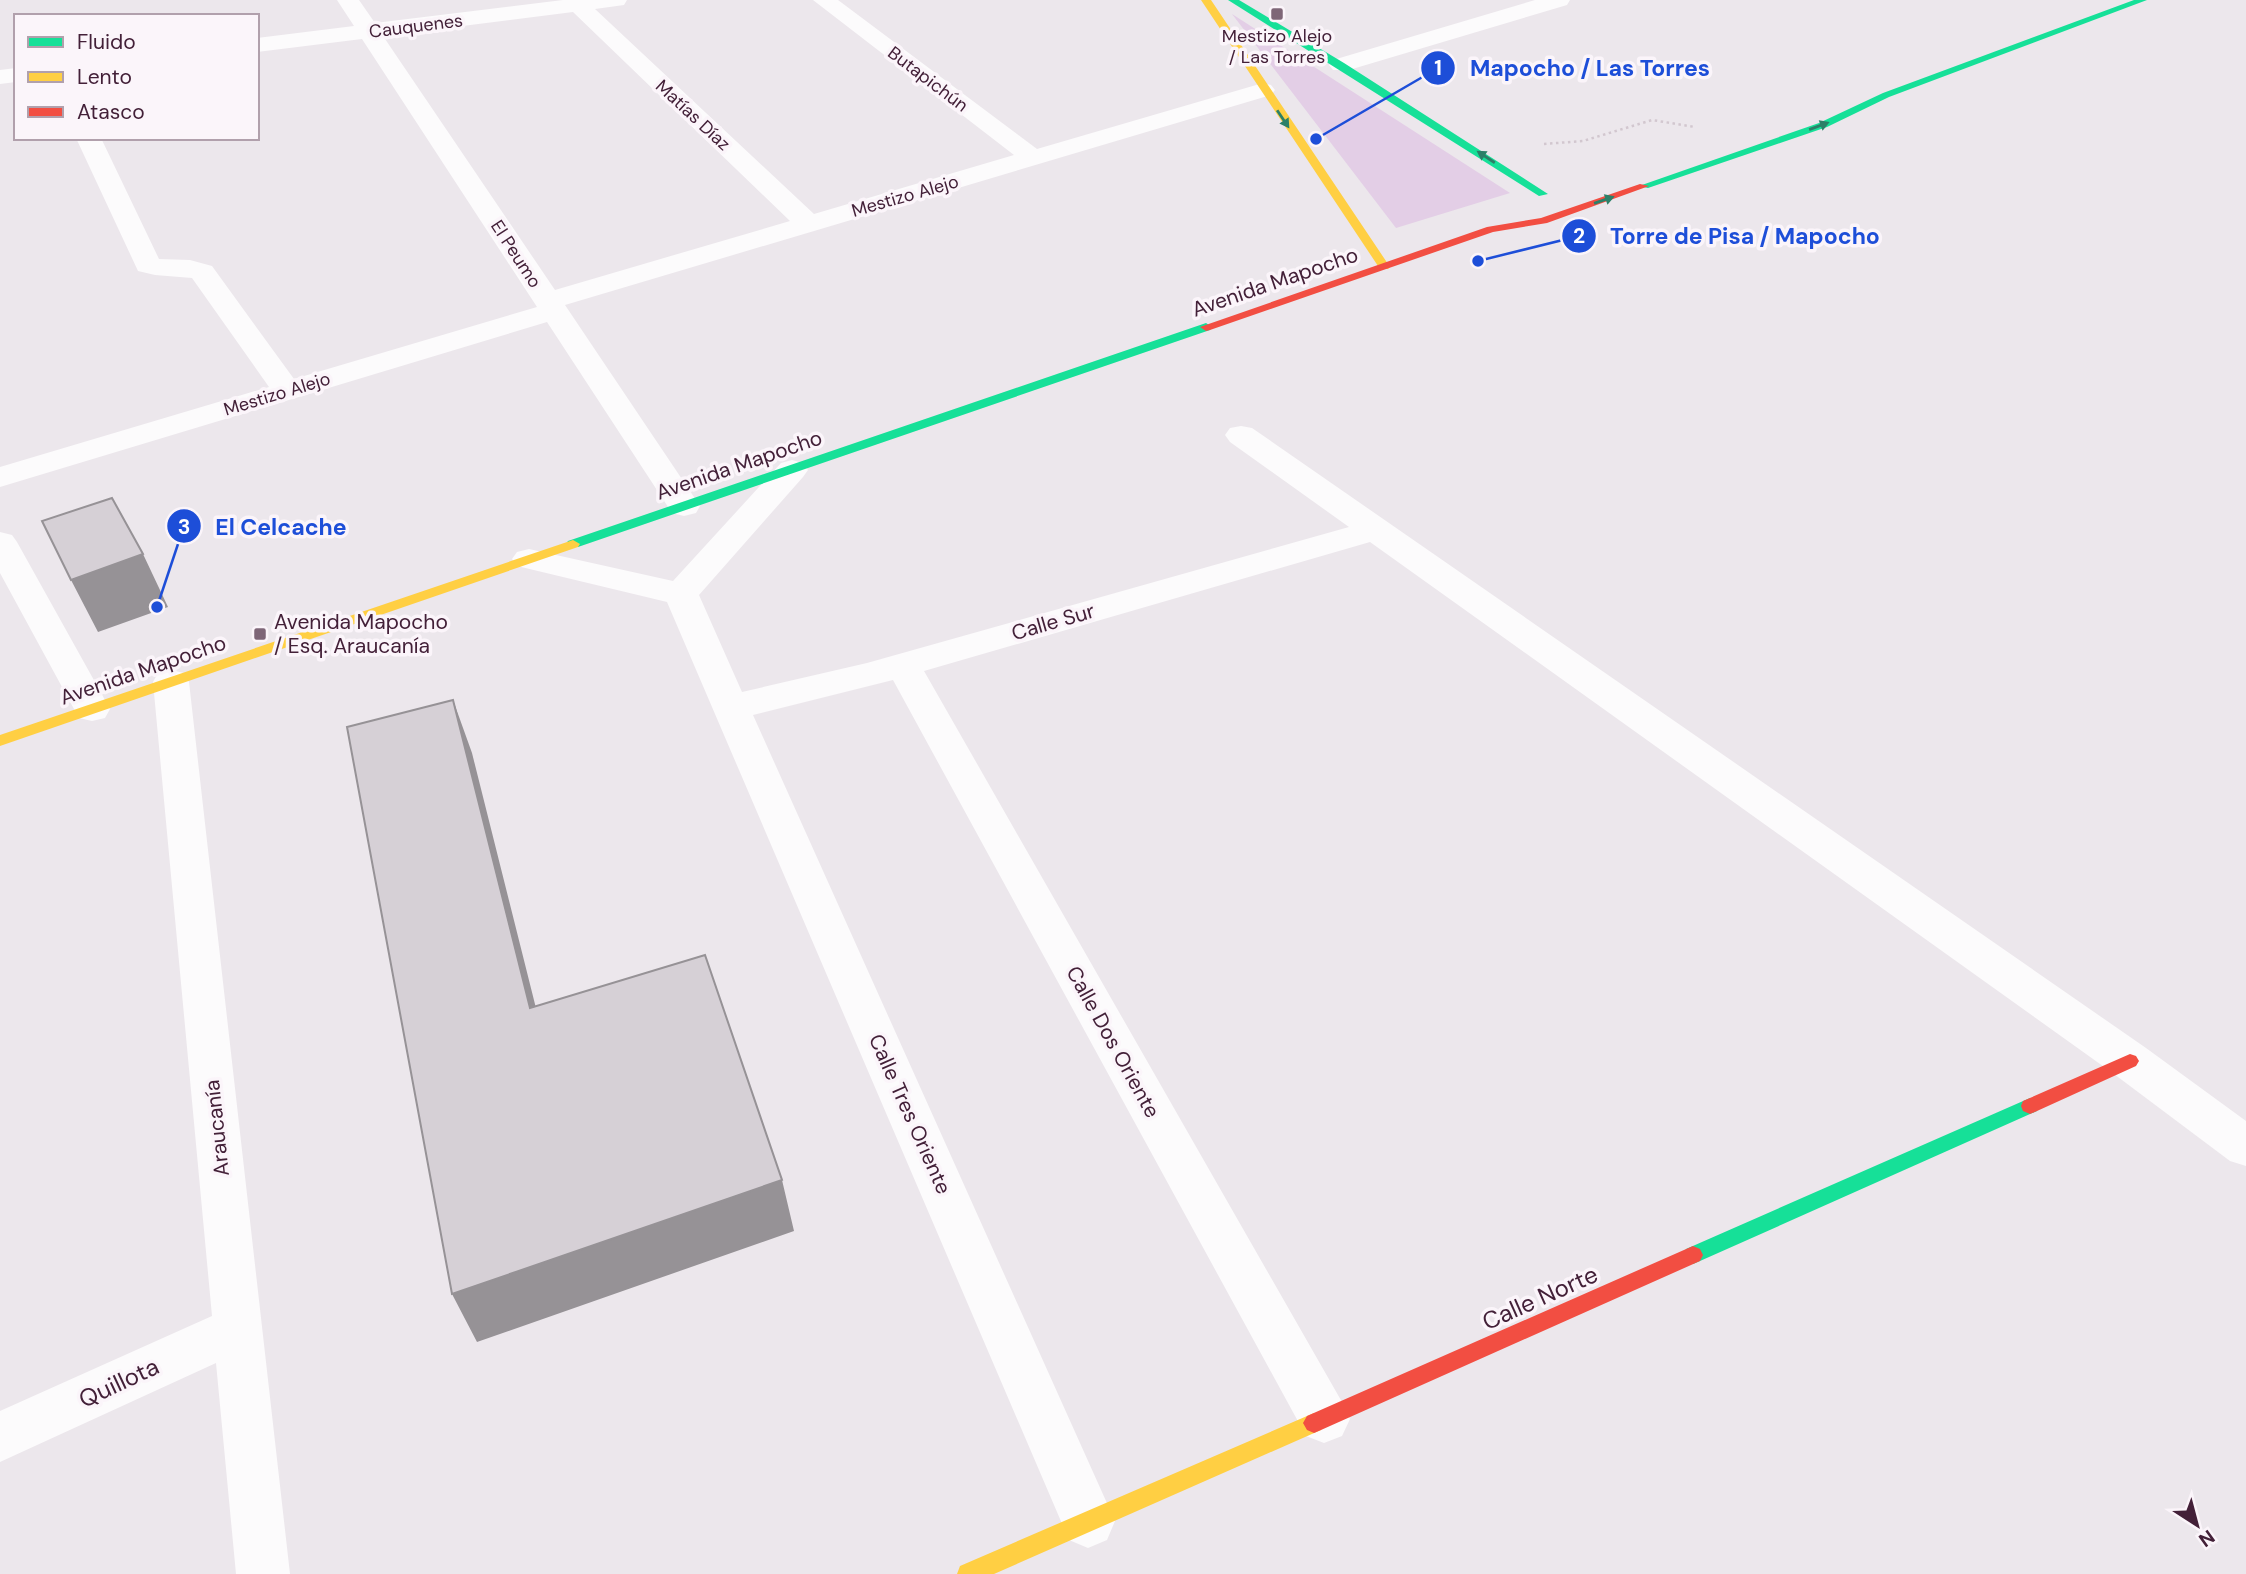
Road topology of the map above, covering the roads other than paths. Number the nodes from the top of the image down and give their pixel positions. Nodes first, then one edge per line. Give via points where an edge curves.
1 (348, 0) edge
2 (616, 0) edge
3 (824, 0) edge
4 (1206, 0) edge
5 (1233, 0) edge
6 (1559, 0) edge
7 (2142, 0) edge
8 (578, 5) junction
9 (369, 32) junction
10 (259, 46) edge
11 (1341, 65) junction
12 (1264, 90) junction
13 (1886, 95) junction
14 (1832, 102) dead end
15 (89, 140) edge
16 (1033, 158) junction
17 (1549, 192) junction
18 (809, 224) junction
19 (1491, 229) junction
20 (1384, 267) junction
21 (550, 306) junction
22 (288, 391) junction
23 (1241, 435) dead end
24 (792, 470) junction
25 (0, 477) edge
26 (684, 506) junction
27 (1374, 530) junction
28 (0, 542) edge
29 (529, 559) junction
30 (681, 594) junction
31 (903, 665) junction
32 (170, 682) junction
33 (732, 706) junction
34 (92, 709) junction
35 (0, 741) edge
36 (2130, 1061) junction
37 (2246, 1147) edge
38 (238, 1328) junction
39 (1324, 1419) junction
40 (0, 1437) edge
41 (1088, 1521) junction
42 (264, 1574) edge
43 (968, 1574) edge

1 - 9 street, El Peumo
2 - 8 street, Cauquenes
3 - 16 street, Butapichún
4 - 12 main road
5 - 11 main road
6 - 11 street
7 - 13 main road, Avenida Mapocho
8 - 9 street, Cauquenes
8 - 18 street, Matías Díaz
9 - 10 street, Cauquenes
9 - 21 street, El Peumo
17 -> 11 main road
12 - 16 street, Mestizo Alejo
12 -> 20 main road
13 - 14 main road, Avenida Mapocho
19 -> 13 main road, Avenida Mapocho via 1558,216 1823,125
15 - 22 street via 148,265 202,272
16 - 18 street, Mestizo Alejo
17 - 19 main road, Avenida Mapocho via 1519,204
17 - 19 main road via 1535,208
18 - 21 street, Mestizo Alejo
19 - 20 main road, Avenida Mapocho
20 - 24 main road, Avenida Mapocho
21 - 22 street, Mestizo Alejo
21 - 26 street, El Peumo
22 - 25 street, Mestizo Alejo
23 - 27 street
24 - 26 main road, Avenida Mapocho
24 - 30 street
26 - 29 main road, Avenida Mapocho
27 - 31 street, Calle Sur
27 - 36 street
28 - 34 street
29 - 30 street
29 - 32 main road, Avenida Mapocho
30 - 33 street, Calle Tres Oriente
31 - 33 street, Calle Sur
31 - 39 street, Calle Dos Oriente
32 - 34 main road, Avenida Mapocho
32 - 38 street, Araucanía
33 - 41 street, Calle Tres Oriente
34 - 35 main road, Avenida Mapocho
36 - 37 street
36 - 39 main road, Calle Norte
38 - 40 street, Quillota
38 - 42 street, Araucanía
39 - 41 main road, Calle Norte
41 - 43 main road, Calle Norte

